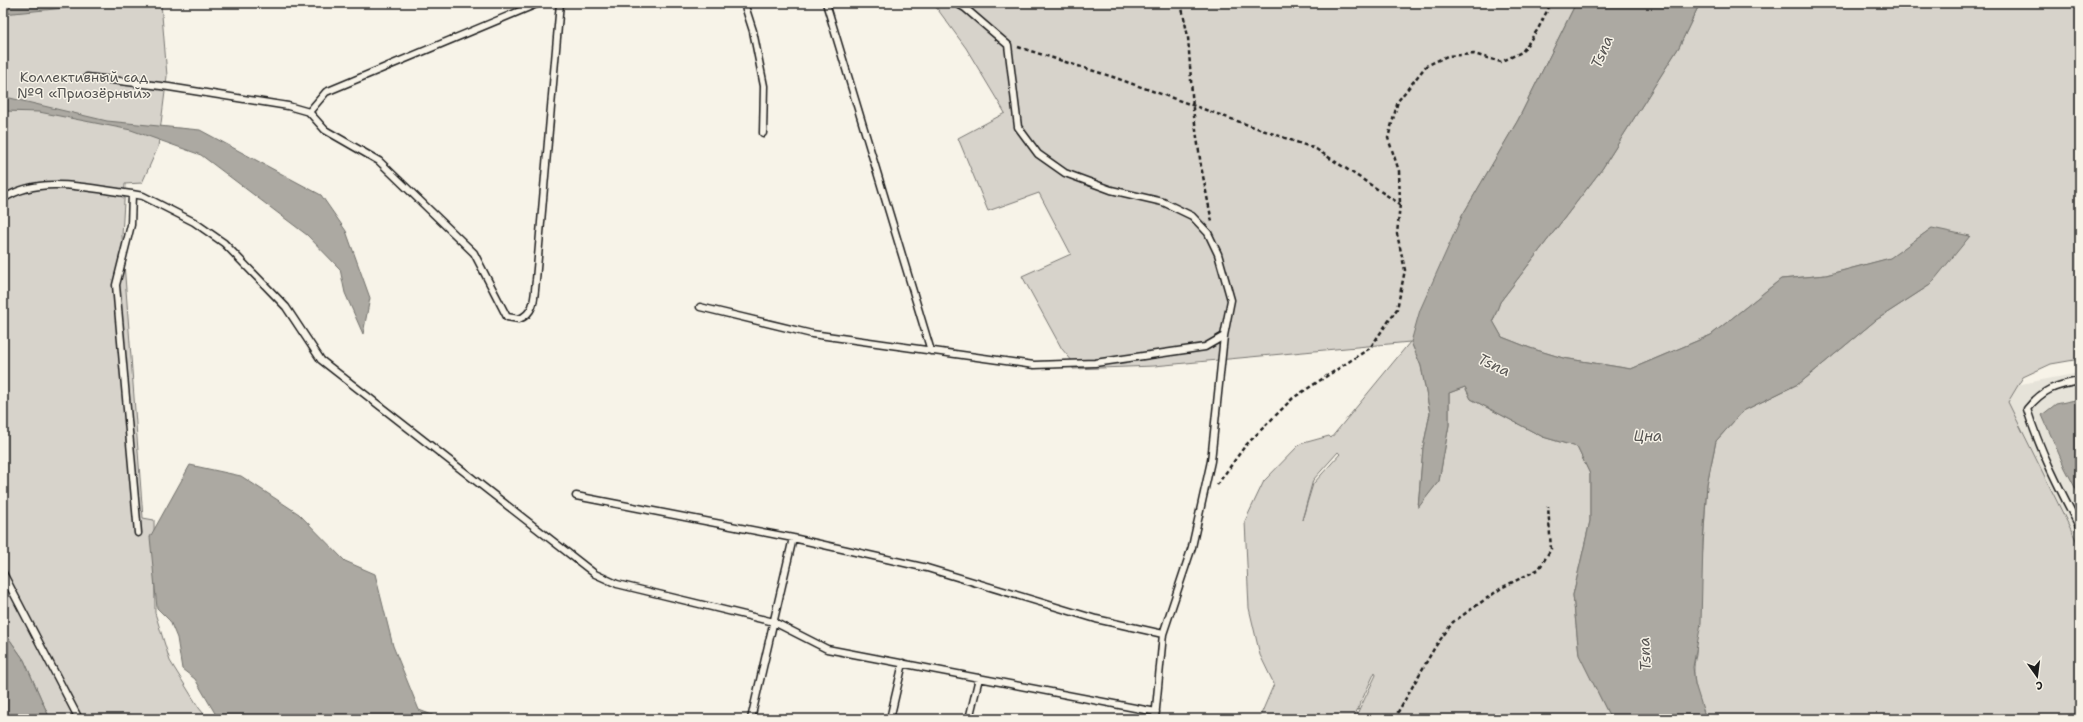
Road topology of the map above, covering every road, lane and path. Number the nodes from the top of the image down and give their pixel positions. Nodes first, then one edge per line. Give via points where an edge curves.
1 (539, 3) edge
2 (560, 3) edge
3 (744, 3) edge
4 (826, 3) edge
5 (956, 3) edge
6 (1180, 3) edge
7 (1551, 3) edge
8 (1008, 45) junction
9 (87, 77) dead end
10 (1193, 105) junction
11 (309, 112) junction
12 (763, 133) dead end
13 (132, 194) junction
14 (3, 199) edge
15 (1400, 204) junction
16 (1212, 224) dead end
17 (700, 307) dead end
18 (1224, 336) junction
19 (931, 351) junction
20 (2080, 381) edge
21 (1214, 490) dead end
22 (576, 496) dead end
23 (1548, 506) dead end
24 (2080, 528) edge
25 (138, 533) dead end
26 (793, 538) junction
27 (3, 573) edge
28 (774, 622) junction
29 (1162, 634) junction
30 (903, 664) junction
31 (979, 678) junction
32 (1156, 716) edge
33 (79, 719) edge
34 (751, 719) edge
35 (890, 719) edge
36 (969, 719) edge
37 (1394, 719) edge

1 - 11 lane via 326,92
2 - 11 lane via 536,280 532,307 524,317 507,317 474,253 379,161 326,130
3 - 12 lane via 753,31 764,86
4 - 19 lane
5 - 8 lane
6 - 10 path via 1188,37
7 - 15 path via 1538,29 1522,52 1501,62 1474,54 1447,56 1426,66 1398,101 1388,138 1399,171
8 - 10 path via 1024,48
8 - 18 lane via 1018,127 1038,154 1065,173 1111,190 1163,202 1192,216 1208,233 1218,254 1231,300
9 - 11 lane via 169,87 288,106
10 - 15 path via 1316,149
10 - 16 path
13 - 14 lane via 41,185
13 - 25 lane via 131,225 116,285
13 - 28 lane via 144,196 194,222 224,243 286,307 321,360 595,574 617,584
15 - 21 path via 1397,234 1405,270 1397,309 1370,348 1293,398 1245,446
17 - 19 lane via 812,334
18 - 19 lane via 1205,347 1095,363 1034,365
18 - 29 lane via 1211,461 1192,547
20 - 24 lane via 2059,385 2037,396 2027,409 2055,481
22 - 26 lane
23 - 37 path via 1551,550 1539,569 1503,587 1453,622 1435,647
26 - 28 lane
26 - 29 lane via 927,568 1096,619
27 - 33 lane
28 - 30 lane via 827,649
28 - 34 lane
29 - 32 lane
30 - 31 lane
30 - 35 lane
31 - 32 lane
31 - 36 lane

